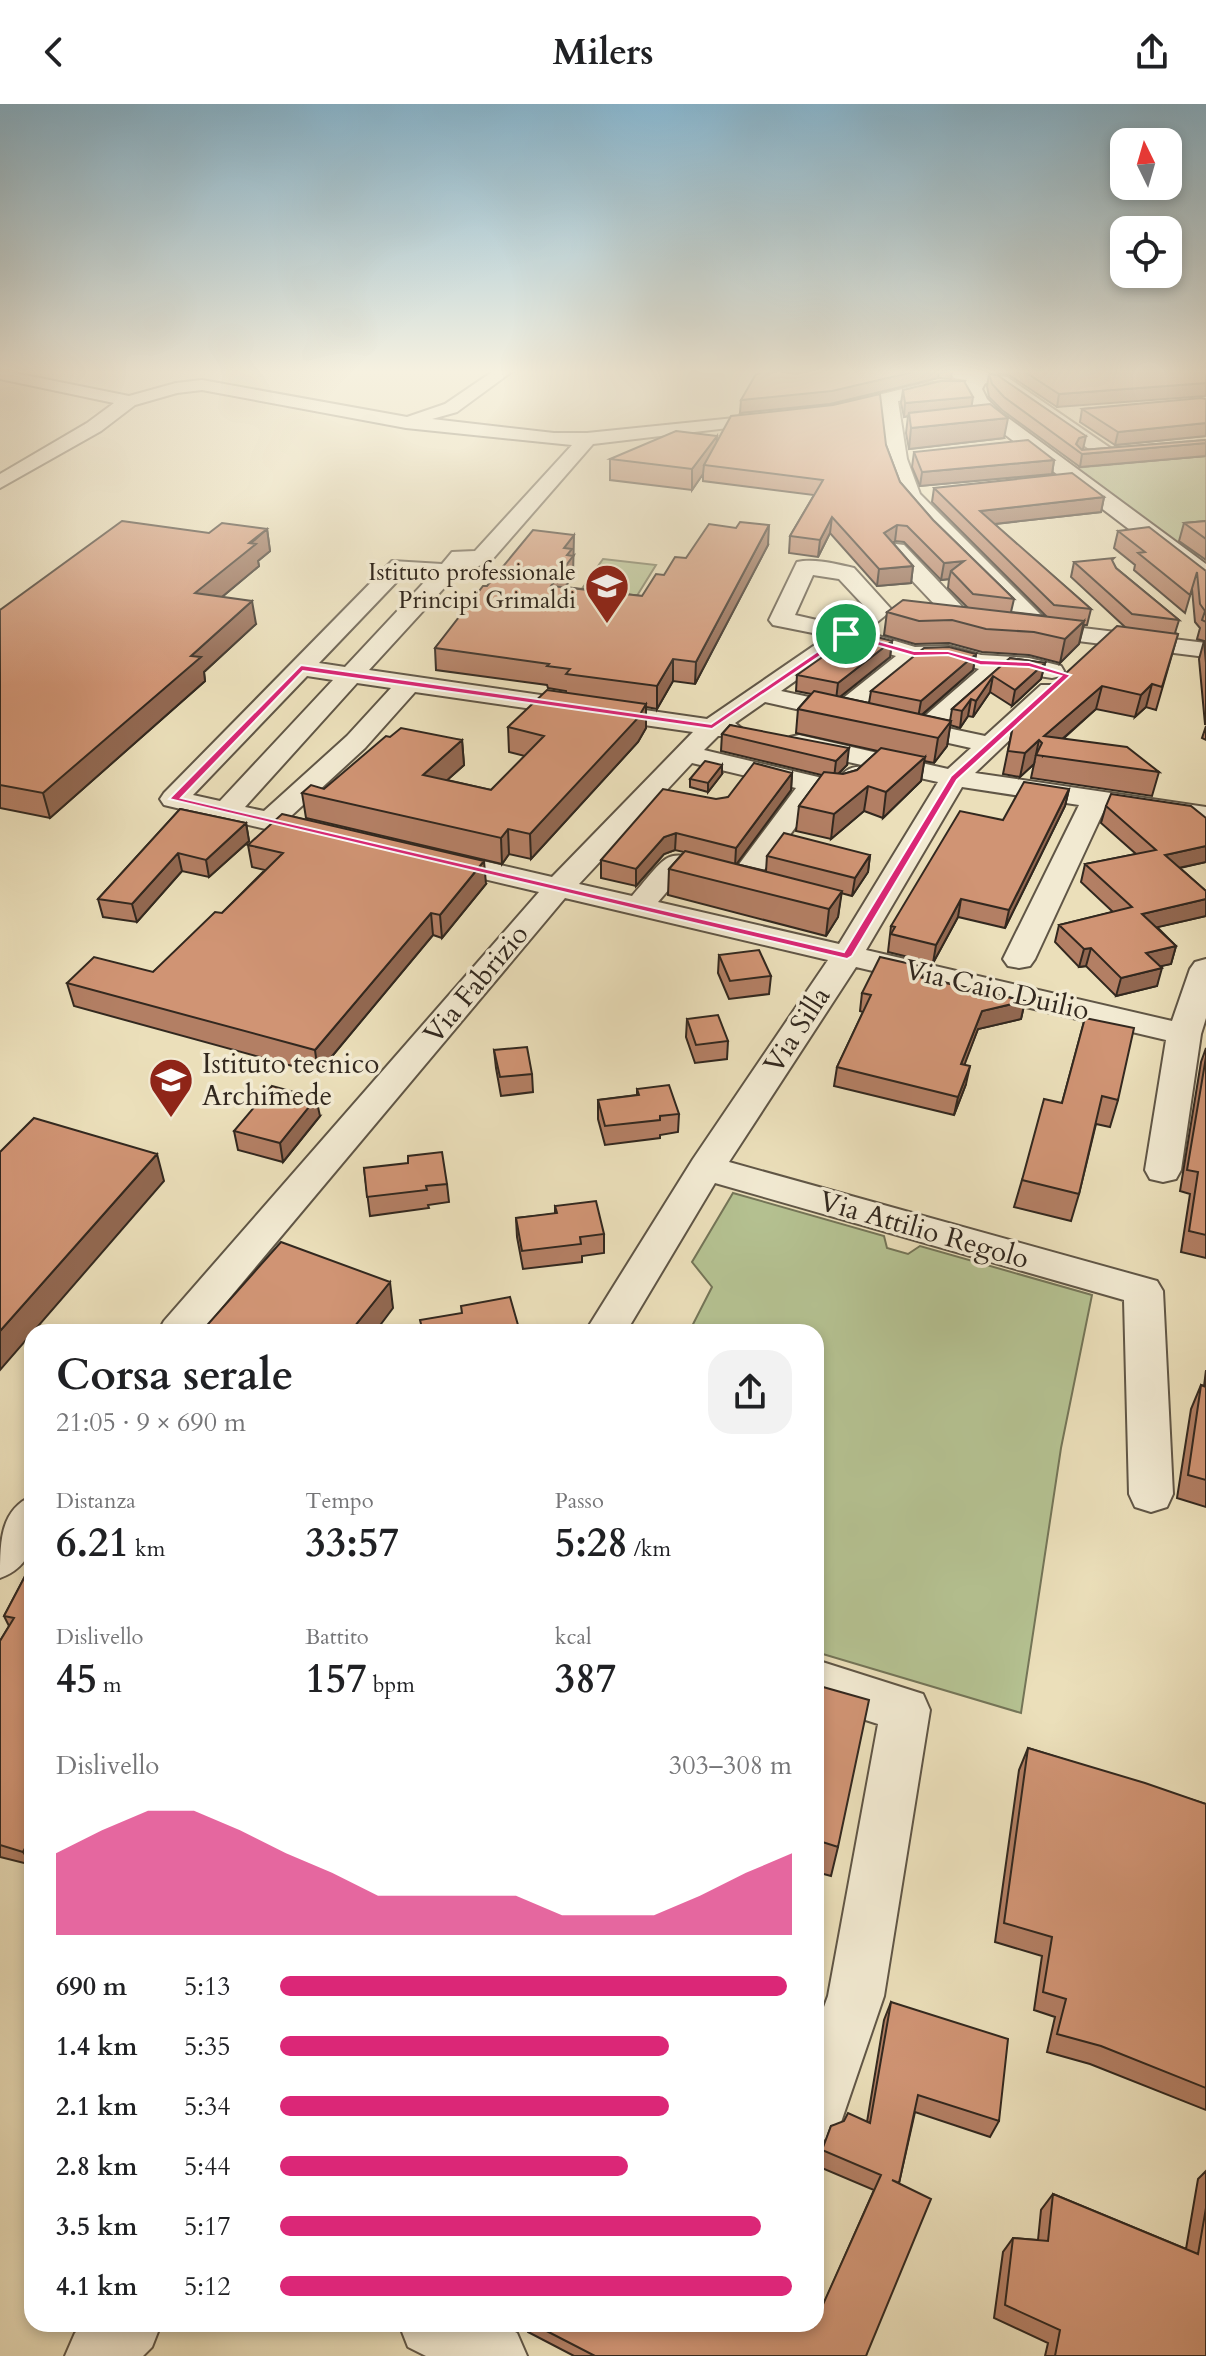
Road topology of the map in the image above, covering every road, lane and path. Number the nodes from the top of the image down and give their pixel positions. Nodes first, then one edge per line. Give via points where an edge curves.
1 (543, 475) edge
2 (907, 475) edge
3 (1064, 475) edge
4 (940, 493) edge
5 (910, 496) junction
6 (896, 550) edge
7 (464, 560) junction
8 (1206, 576) edge
9 (790, 600) junction
10 (820, 603) dead end
11 (1088, 609) edge
12 (881, 616) junction
13 (962, 620) junction
14 (1185, 625) dead end
15 (1043, 631) junction
16 (1119, 641) junction
17 (1206, 650) edge
18 (914, 654) junction
19 (1001, 663) junction
20 (301, 668) junction
21 (350, 675) junction
22 (1067, 675) junction
23 (398, 682) junction
24 (758, 693) junction
25 (842, 712) junction
26 (712, 727) junction
27 (924, 730) junction
28 (991, 745) junction
29 (686, 754) junction
30 (871, 760) junction
31 (744, 768) junction
32 (954, 778) junction
33 (813, 784) junction
34 (725, 793) dead end
35 (1095, 801) junction
36 (226, 811) junction
37 (1206, 815) edge
38 (283, 824) junction
39 (357, 841) edge
40 (404, 852) edge
41 (743, 879) junction
42 (559, 887) junction
43 (772, 887) edge
44 (639, 906) junction
45 (847, 956) junction
46 (1019, 959) dead end
47 (1206, 969) edge
48 (1184, 1034) junction
49 (706, 1168) junction
50 (1163, 1170) dead end
51 (185, 1324) edge
52 (610, 1324) edge
53 (1151, 1494) dead end
54 (24, 1526) edge
55 (0, 1558) edge
56 (824, 1685) edge
57 (824, 2090) edge
58 (121, 2332) edge
59 (447, 2332) edge
60 (98, 2356) edge
61 (494, 2356) edge

1 - 7 street
2 - 5 street
3 - 8 street via 1075,478
4 - 5 street
5 - 15 street
6 - 13 street
7 - 20 street via 400,566
7 - 21 street
9 - 10 street
9 - 12 street via 781,620 823,627
9 - 12 street via 805,567 846,573
11 - 16 street
12 - 13 street
12 - 18 street
12 - 24 street, Via Fabrizio
13 - 15 street
14 - 16 street
15 - 16 street
16 - 17 street
16 - 22 street, Via Silla
18 - 19 street via 948,653
18 - 25 street
19 - 22 street
19 - 27 street
20 - 21 street
20 - 36 street via 174,799
21 - 23 street
21 - 36 street
22 - 28 street, Via Silla
23 - 26 street
23 - 38 street via 356,742
24 - 25 street
24 - 26 street, Via Fabrizio
25 - 27 street
26 - 29 street, Via Fabrizio
26 - 30 street
27 - 28 street
28 - 32 street, Via Silla
29 - 31 street
29 - 42 street, Via Fabrizio via 664,793
30 - 32 street
30 - 33 street via 841,790
31 - 33 street
31 - 34 street
32 - 35 street
32 - 45 street, Via Silla via 858,909
33 - 41 street via 788,841
35 - 37 street
35 - 46 street
36 - 38 street
38 - 39 street
40 - 42 street, Via Caio Duilio
41 - 43 street
41 - 44 street via 676,862
42 - 44 street, Via Caio Duilio
42 - 51 street, Via Fabrizio
44 - 45 street, Via Caio Duilio
45 - 48 street, Via Caio Duilio
45 - 49 street, Via Silla
47 - 48 street
48 - 50 street
49 - 52 street, Via Silla
49 - 53 street, Via Attilio Regolo via 1143,1291
54 - 55 street
56 - 57 street via 905,1710 856,1996
58 - 60 street
59 - 61 street

